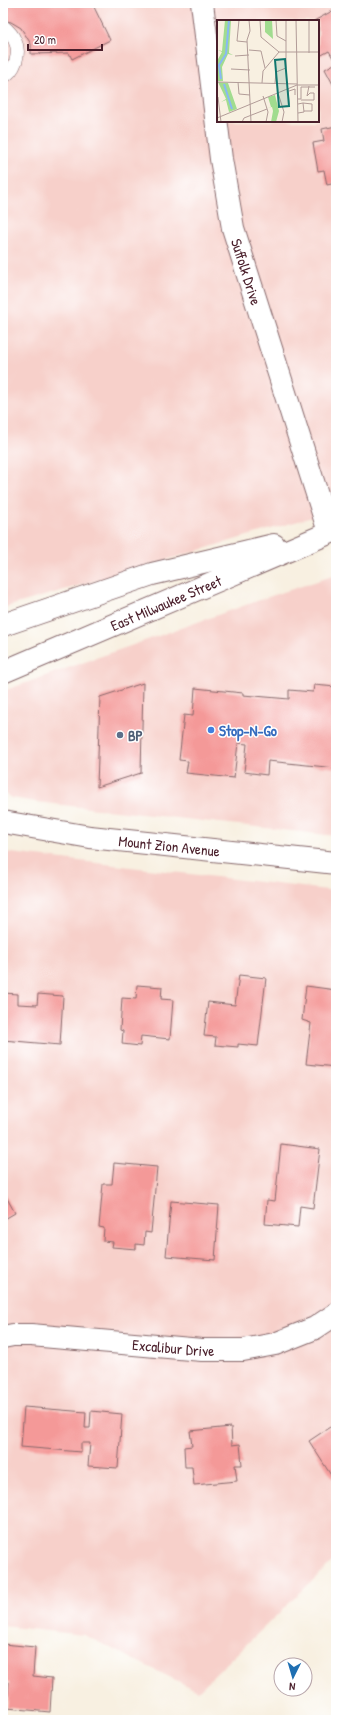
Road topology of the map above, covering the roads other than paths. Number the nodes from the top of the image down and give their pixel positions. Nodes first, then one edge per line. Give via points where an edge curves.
1 (202, 3) edge
2 (3, 26) edge
3 (3, 77) edge
4 (333, 531) edge
5 (3, 625) edge
6 (3, 672) edge
7 (3, 822) edge
8 (336, 863) edge
9 (336, 1314) edge
10 (3, 1337) edge

1 - 4 main road, Suffolk Drive via 221,159 233,228
2 - 3 lane via 15,40 18,50 13,69
4 - 5 main road, East Milwaukee Street via 152,574
4 - 6 main road, East Milwaukee Street
7 - 8 main road, Mount Zion Avenue via 90,837
9 - 10 main road, Excalibur Drive via 315,1328 275,1344 243,1350 194,1349 30,1335

